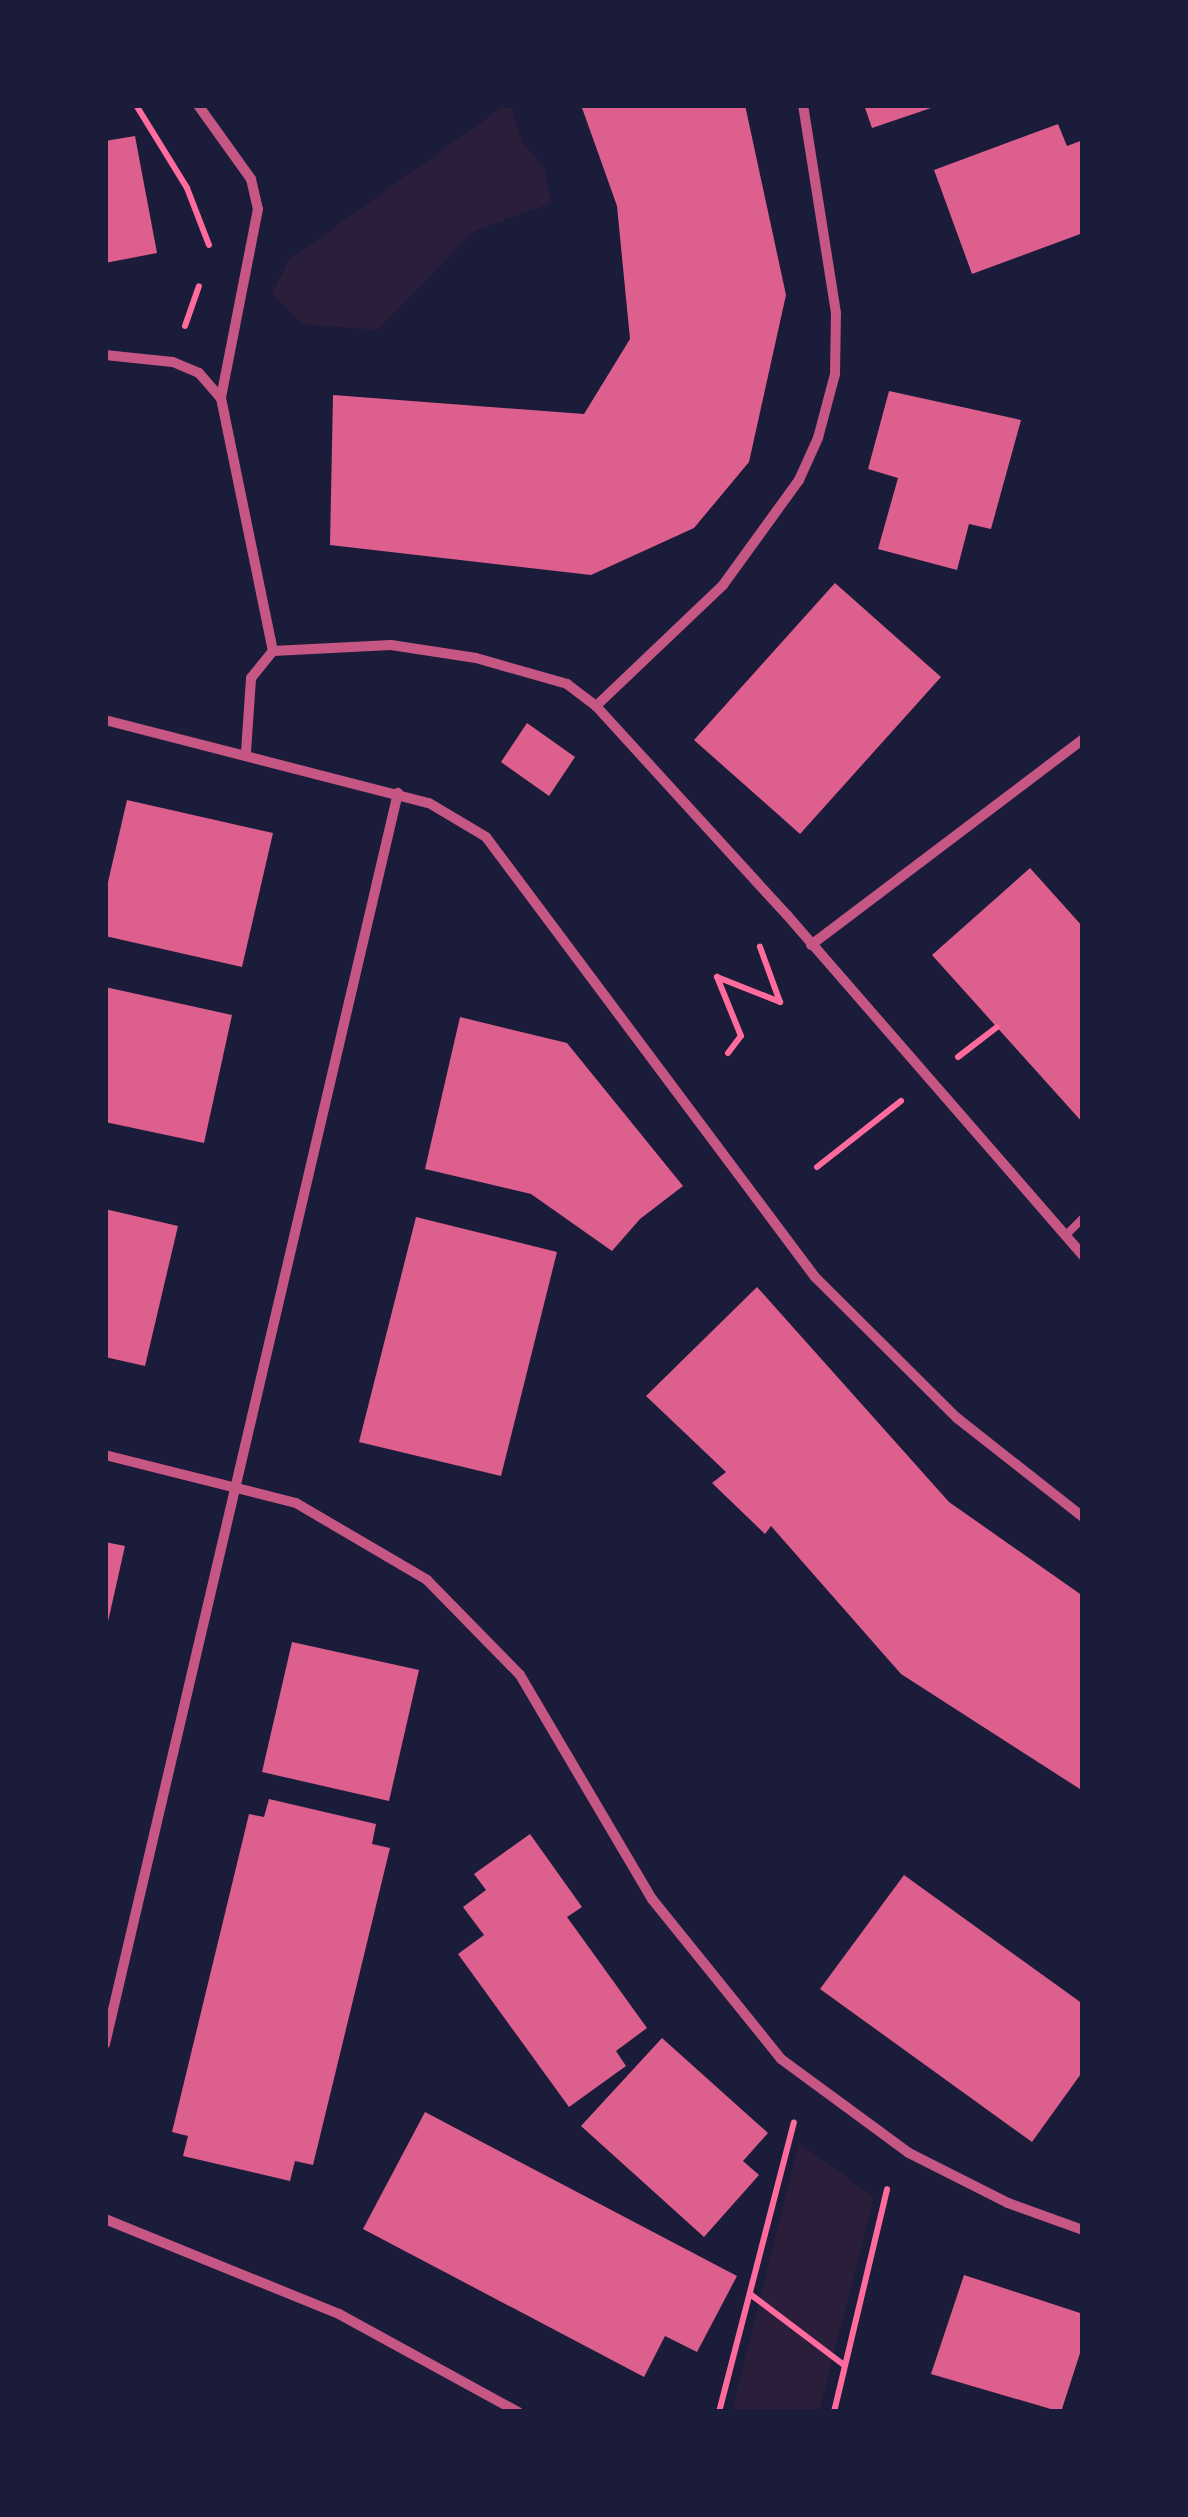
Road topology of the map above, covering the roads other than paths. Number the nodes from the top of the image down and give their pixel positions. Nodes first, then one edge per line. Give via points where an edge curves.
1 (198, 105) edge
2 (803, 105) edge
3 (105, 355) edge
4 (222, 398) junction
5 (273, 652) junction
6 (596, 706) junction
7 (105, 720) edge
8 (1083, 739) edge
9 (246, 752) junction
10 (398, 793) junction
11 (812, 945) junction
12 (1083, 1218) edge
13 (1064, 1237) junction
14 (1083, 1255) edge
15 (105, 1456) edge
16 (237, 1486) junction
17 (1083, 1517) edge
18 (105, 2044) edge
19 (105, 2219) edge
20 (1083, 2230) edge
21 (518, 2412) edge

1 - 4 street via 251,179 258,209
2 - 6 street via 836,314 834,374 818,438 800,480 723,585
3 - 4 street via 173,362 199,373
4 - 5 street
5 - 6 street via 391,645 476,658 567,684
5 - 9 street via 251,678
6 - 11 street
7 - 9 street
8 - 11 street
9 - 10 street
10 - 16 street
10 - 17 street via 449,811 486,838 816,1277 957,1418
11 - 13 street
12 - 13 lane
13 - 14 street
15 - 16 street
16 - 18 street
16 - 20 street via 296,1503 372,1543 427,1580 490,1640 520,1675 670,1925 758,2035 808,2083 965,2184
19 - 21 street via 340,2314

